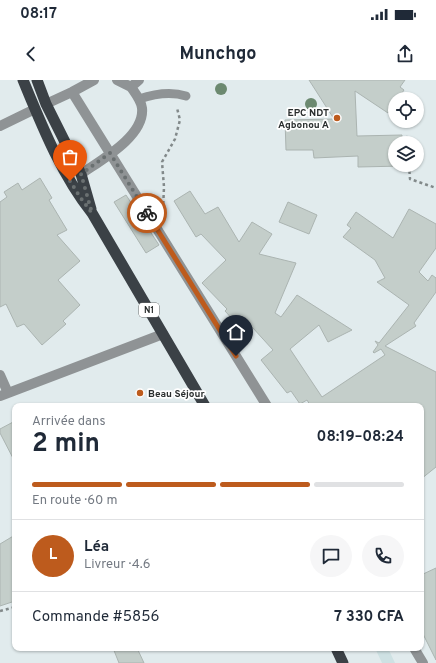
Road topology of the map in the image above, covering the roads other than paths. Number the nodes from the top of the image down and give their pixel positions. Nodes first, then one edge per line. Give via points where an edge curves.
1 (23, 80) edge
2 (37, 80) edge
3 (94, 80) edge
4 (118, 80) edge
5 (139, 80) edge
6 (130, 87) junction
7 (72, 92) junction
8 (186, 96) dead end
9 (139, 99) junction
10 (46, 104) junction
11 (35, 109) junction
12 (0, 126) edge
13 (110, 153) junction
14 (81, 174) junction
15 (92, 213) junction
16 (163, 334) junction
17 (0, 375) edge
18 (4, 394) edge
19 (204, 403) edge
20 (265, 403) edge
21 (337, 651) edge
22 (416, 651) edge
23 (343, 663) edge
24 (423, 663) edge

1 - 11 highway, N1
2 - 10 highway, N1
3 - 7 street
4 - 6 street
5 - 6 street
6 - 9 street
7 - 10 street
7 - 13 street
8 - 9 lane via 157,94
9 - 13 street via 142,107 140,123 129,138
10 - 14 highway, N1
11 - 12 street
11 - 15 highway, N1 via 70,181
13 - 14 street
13 - 20 street
14 - 15 highway, N1
15 - 16 highway, N1
16 - 18 street
16 - 19 highway, N1
17 - 18 street
21 - 23 highway
22 - 24 street

